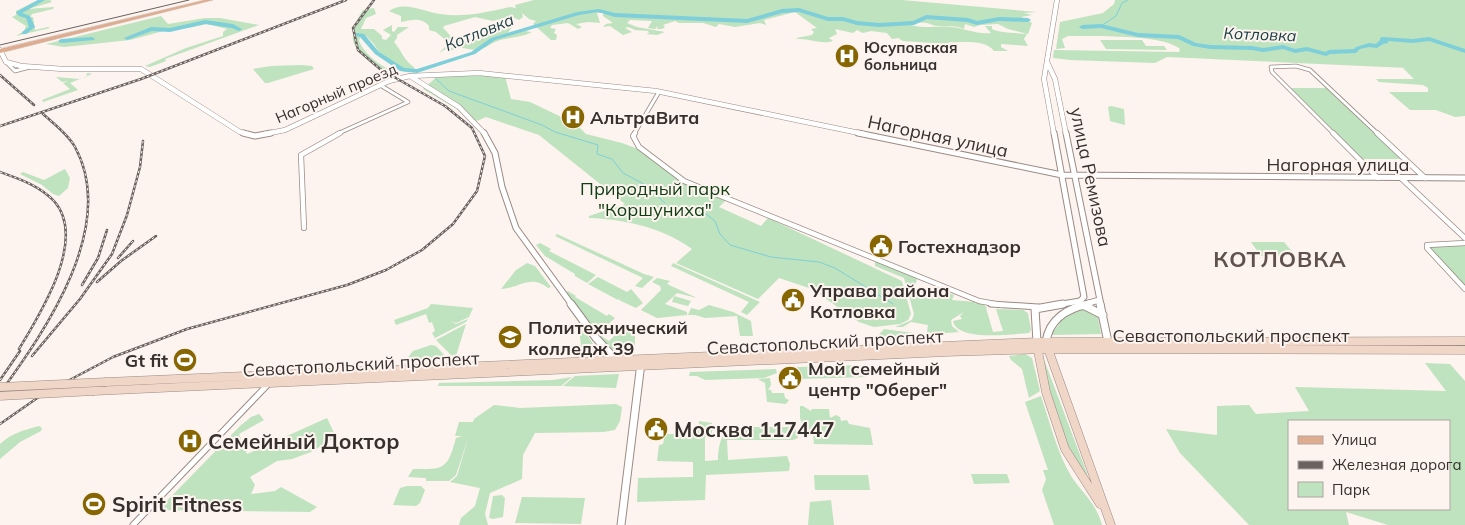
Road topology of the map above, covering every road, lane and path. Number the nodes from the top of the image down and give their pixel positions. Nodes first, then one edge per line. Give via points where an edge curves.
1 (200, 0) edge
2 (212, 0) edge
3 (1057, 0) edge
4 (0, 50) edge
5 (1047, 62) junction
6 (1045, 73) junction
7 (1053, 74) junction
8 (410, 76) junction
9 (1044, 78) junction
10 (1055, 80) junction
11 (380, 85) junction
12 (659, 92) junction
13 (1062, 175) junction
14 (1074, 176) junction
15 (1378, 178) junction
16 (1400, 178) junction
17 (1425, 178) junction
18 (1465, 178) edge
19 (304, 228) dead end
20 (1463, 237) edge
21 (1465, 243) edge
22 (1458, 244) junction
23 (1465, 289) edge
24 (1084, 294) junction
25 (1099, 300) junction
26 (1054, 306) junction
27 (1084, 306) junction
28 (1039, 307) junction
29 (1060, 315) junction
30 (1103, 315) junction
31 (1465, 341) edge
32 (1108, 342) junction
33 (1037, 346) junction
34 (1047, 346) junction
35 (1465, 350) edge
36 (617, 360) junction
37 (641, 362) junction
38 (625, 367) junction
39 (277, 375) junction
40 (193, 378) junction
41 (270, 384) junction
42 (0, 387) edge
43 (188, 387) junction
44 (0, 396) edge
45 (1110, 521) edge
46 (133, 525) edge
47 (621, 525) edge

1 - 4 main road
2 - 4 main road
3 - 5 street, улица Ремизова
4 - 11 street, Нагорный проезд via 6,62 32,66 141,69 240,132 255,136 284,130
5 - 6 street, улица Ремизова
5 - 7 street, улица Ремизова
6 - 7 street
6 - 9 street, улица Ремизова
7 - 10 street, улица Ремизова
8 - 11 street, Нагорный проезд
8 - 12 street, Нагорная улица via 479,72
8 - 36 street via 459,107 482,129 495,153 516,228 596,338
9 - 10 street via 1049,76
9 - 13 street, улица Ремизова
10 - 14 street, улица Ремизова
11 - 19 street via 408,102 328,138 301,155
12 - 13 street, Нагорная улица
12 - 28 street via 633,136 639,147 684,181 979,301
13 - 14 street, Нагорная улица
13 - 24 street, улица Ремизова
14 - 15 street, Нагорная улица
14 - 25 street, улица Ремизова
15 - 16 street, Нагорная улица
15 - 17 street via 1272,72 1271,66 1310,70
16 - 17 street, Нагорная улица
16 - 20 street
17 - 18 street, Нагорная улица
20 - 22 street
21 - 22 street
22 - 23 street via 1433,244 1427,248
24 - 25 street
24 - 26 street via 1080,301
25 - 27 street
25 - 30 street, улица Ремизова
26 - 28 street
26 - 29 street via 1061,310
27 - 29 street
27 - 30 street
28 - 33 street via 1034,312
29 - 34 street via 1048,330
30 - 32 street, улица Ремизова
31 - 32 main road, Севастопольский проспект
32 - 34 main road, Севастопольский проспект
33 - 34 main road, Севастопольский проспект
33 - 37 main road, Севастопольский проспект
33 - 45 main road via 1046,392 1065,449
34 - 35 main road, Севастопольский проспект
34 - 45 main road
36 - 37 main road, Севастопольский проспект
36 - 38 street
36 - 39 main road, Севастопольский проспект
37 - 38 main road, Севастопольский проспект
37 - 47 street
38 - 41 main road, Севастопольский проспект
39 - 40 main road, Севастопольский проспект
39 - 41 street
40 - 42 main road, Севастопольский проспект, bridge
40 - 43 street via 196,383
41 - 43 main road, Севастопольский проспект
41 - 46 street
43 - 44 main road, Севастопольский проспект, bridge

